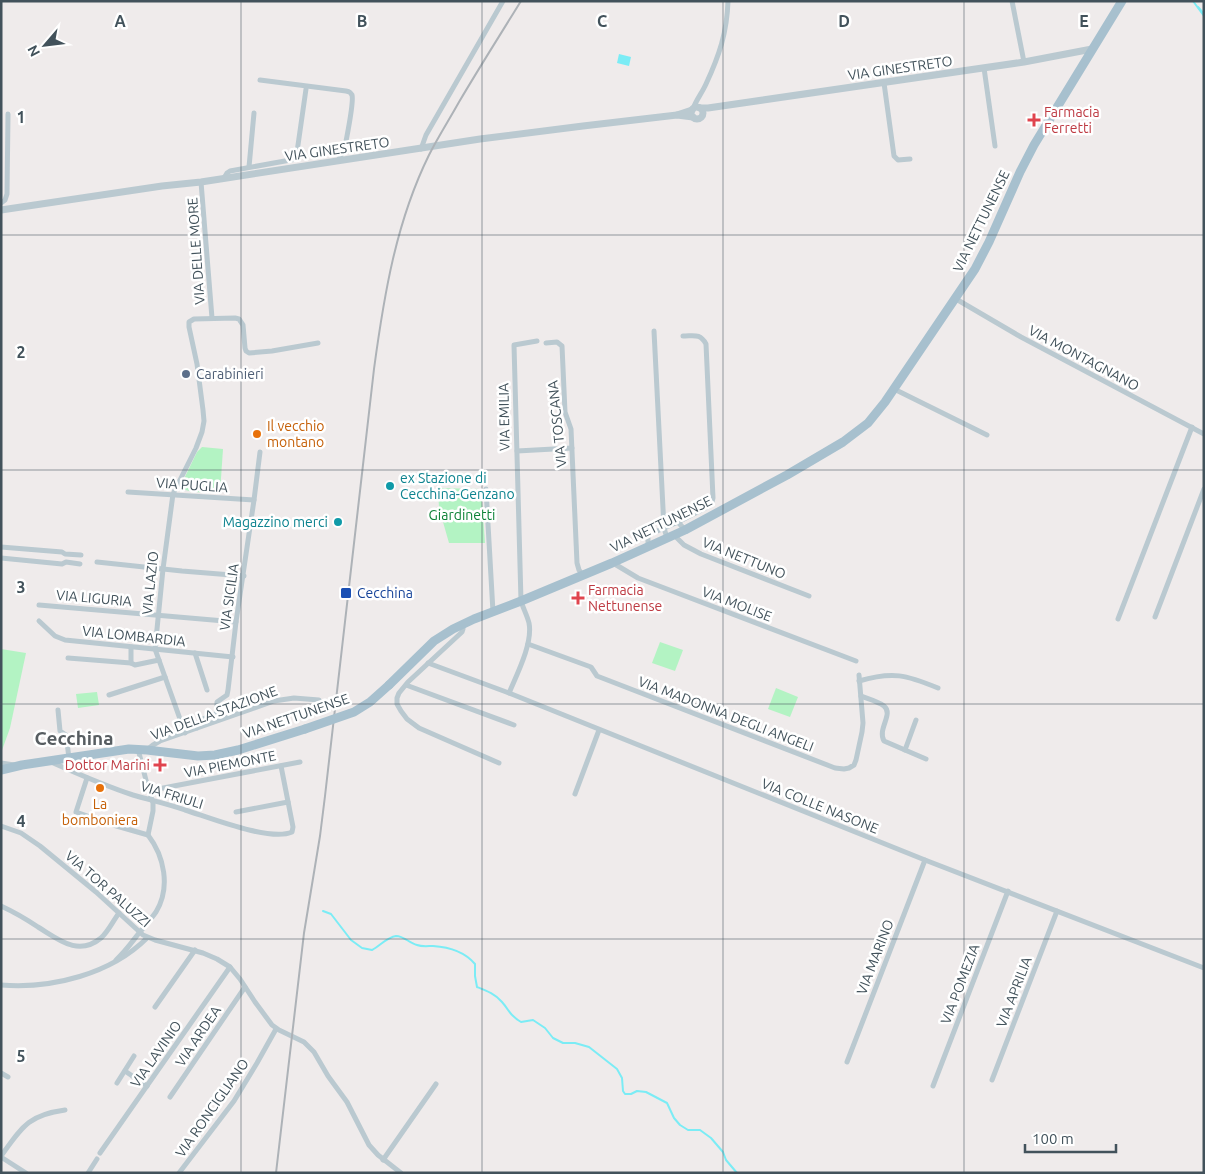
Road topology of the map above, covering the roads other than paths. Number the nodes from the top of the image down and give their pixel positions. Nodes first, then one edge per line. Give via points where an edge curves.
1 (503, 1) edge
2 (728, 1) edge
3 (1012, 1) edge
4 (1122, 1) edge
5 (1092, 49) junction
6 (1024, 62) junction
7 (984, 68) junction
8 (260, 80) dead end
9 (884, 82) junction
10 (306, 89) dead end
11 (696, 112) junction
12 (254, 113) dead end
13 (8, 114) dead end
14 (995, 146) dead end
15 (421, 149) junction
16 (910, 159) dead end
17 (338, 161) junction
18 (249, 167) junction
19 (224, 178) junction
20 (201, 182) junction
21 (1, 203) edge
22 (1, 210) edge
23 (956, 299) junction
24 (212, 318) junction
25 (654, 331) dead end
26 (683, 336) dead end
27 (537, 341) dead end
28 (318, 343) dead end
29 (546, 343) dead end
30 (894, 389) junction
31 (1192, 428) junction
32 (1204, 434) edge
33 (987, 435) dead end
34 (200, 438) joint
35 (572, 448) junction
36 (260, 452) dead end
37 (517, 452) junction
38 (1204, 489) edge
39 (486, 490) dead end
40 (128, 492) dead end
41 (173, 494) junction
42 (254, 500) junction
43 (678, 522) junction
44 (664, 528) junction
45 (685, 530) junction
46 (670, 536) junction
47 (1, 547) edge
48 (648, 547) junction
49 (81, 555) dead end
50 (1, 558) edge
51 (97, 562) dead end
52 (612, 563) junction
53 (80, 564) dead end
54 (163, 569) junction
55 (582, 574) junction
56 (244, 576) junction
57 (809, 596) dead end
58 (520, 601) junction
59 (39, 605) dead end
60 (493, 612) junction
61 (158, 615) junction
62 (1155, 617) dead end
63 (1118, 619) dead end
64 (39, 621) dead end
65 (236, 622) junction
66 (462, 624) junction
67 (528, 644) junction
68 (131, 647) junction
69 (155, 649) junction
70 (195, 653) junction
71 (233, 657) junction
72 (68, 658) dead end
73 (159, 660) junction
74 (856, 661) dead end
75 (131, 663) junction
76 (428, 663) junction
77 (859, 675) dead end
78 (165, 677) junction
79 (859, 681) junction
80 (406, 685) junction
81 (938, 688) dead end
82 (207, 690) dead end
83 (510, 694) junction
84 (109, 695) dead end
85 (861, 696) junction
86 (319, 700) dead end
87 (58, 710) dead end
88 (916, 720) dead end
89 (514, 725) dead end
90 (197, 728) junction
91 (599, 730) junction
92 (184, 733) junction
93 (143, 749) junction
94 (904, 750) junction
95 (69, 758) junction
96 (926, 759) dead end
97 (49, 760) junction
98 (300, 762) dead end
99 (499, 763) dead end
100 (1, 764) edge
101 (15, 766) junction
102 (281, 766) junction
103 (1, 770) edge
104 (87, 778) junction
105 (158, 789) junction
106 (149, 792) junction
107 (576, 794) dead end
108 (152, 800) junction
109 (160, 802) junction
110 (288, 802) junction
111 (236, 812) dead end
112 (1, 826) edge
113 (148, 834) junction
114 (925, 860) junction
115 (1008, 892) junction
116 (1, 906) edge
117 (1057, 911) junction
118 (119, 913) junction
119 (140, 933) junction
120 (147, 938) junction
121 (195, 950) junction
122 (116, 960) junction
123 (230, 967) junction
124 (1204, 968) edge
125 (1, 985) edge
126 (245, 987) junction
127 (155, 1007) dead end
128 (276, 1029) junction
129 (134, 1056) dead end
130 (847, 1062) dead end
131 (125, 1071) junction
132 (1, 1073) edge
133 (8, 1077) dead end
134 (992, 1080) dead end
135 (117, 1083) dead end
136 (436, 1084) dead end
137 (147, 1086) junction
138 (933, 1086) dead end
139 (170, 1097) dead end
140 (64, 1110) dead end
141 (100, 1153) dead end
142 (1, 1156) edge
143 (97, 1159) dead end
144 (383, 1160) junction
145 (26, 1173) edge
146 (88, 1173) edge
147 (179, 1173) edge
148 (401, 1173) edge

1 - 15 street
2 - 11 street via 721,48
3 - 6 street
4 - 5 main road, VIA NETTUNENSE
5 - 6 street, VIA GINESTRETO
5 - 23 main road, VIA NETTUNENSE via 1031,150 978,263
6 - 7 street, VIA GINESTRETO
7 - 9 street, VIA GINESTRETO
7 - 14 street
8 - 17 street via 350,92 348,129
9 - 11 street, VIA GINESTRETO
9 - 16 street via 894,156 898,160
10 - 18 street via 296,159
11 - 15 street, VIA GINESTRETO
12 - 18 street
13 - 21 street via 8,194
15 - 17 street, VIA GINESTRETO
17 - 19 street, VIA GINESTRETO
18 - 19 street via 229,172
19 - 20 street, VIA GINESTRETO
20 - 22 street, VIA GINESTRETO
20 - 24 street, VIA DELLE MORE
23 - 30 main road, VIA NETTUNENSE
23 - 31 street, VIA MONTAGNANO via 1020,337
24 - 28 street, VIA DELLE MORE via 241,320 244,348 249,353
24 - 34 street, VIA DELLE MORE via 194,319 188,324 203,410
25 - 44 street
26 - 43 street via 698,336 706,344 713,498 709,506
27 - 37 street, VIA EMILIA via 514,345
29 - 35 street, VIA TOSCANA via 557,342 562,346 565,412 571,426
30 - 33 street
30 - 45 main road, VIA NETTUNENSE via 870,420 847,440
31 - 32 street, VIA MONTAGNANO
31 - 63 street
34 - 41 street, VIA LAZIO
35 - 37 street
35 - 55 street, VIA TOSCANA via 577,563
36 - 42 street, VIA SICILIA
37 - 58 street, VIA EMILIA
38 - 62 street
39 - 60 street
40 - 41 street, VIA PUGLIA
41 - 42 street, VIA PUGLIA
41 - 54 street, VIA LAZIO
42 - 56 street, VIA SICILIA
43 - 44 street
43 - 45 street
44 - 46 street
44 - 48 street via 648,535
45 - 46 main road, VIA NETTUNENSE
46 - 48 main road, VIA NETTUNENSE
46 - 57 street, VIA NETTUNO via 701,554
47 - 49 street
48 - 52 main road, VIA NETTUNENSE
50 - 53 street
51 - 54 street
52 - 55 main road, VIA NETTUNENSE
52 - 74 street, VIA MOLISE via 638,578
54 - 56 street
54 - 61 street, VIA LAZIO
55 - 58 main road, VIA NETTUNENSE
56 - 65 street, VIA SICILIA
58 - 60 main road, VIA NETTUNENSE
58 - 67 street via 529,622
59 - 61 street, VIA LIGURIA
60 - 66 main road, VIA NETTUNENSE
61 - 65 street, VIA LIGURIA
61 - 69 street, VIA LAZIO
64 - 68 street, VIA LOMBARDIA via 55,636 65,640
65 - 71 street, VIA SICILIA
66 - 76 street via 462,632
66 - 93 main road, VIA NETTUNENSE, bridge via 434,641 370,702 341,718 219,754 198,756
67 - 83 street
67 - 85 street, VIA MADONNA DEGLI ANGELI via 591,667 597,676 839,769 851,768 856,760 862,728
68 - 69 street, VIA LOMBARDIA
68 - 75 street
69 - 70 street, VIA LOMBARDIA
69 - 73 street, VIA LAZIO
70 - 71 street, VIA LOMBARDIA
70 - 82 street
71 - 90 street, VIA SICILIA via 228,693 217,702 217,713 200,720
72 - 75 street
73 - 75 street via 136,665
73 - 78 street, VIA LAZIO
76 - 80 street
76 - 83 street, VIA COLLE NASONE
77 - 79 street, VIA MADONNA DEGLI ANGELI
78 - 84 street
78 - 92 street, VIA LAZIO
79 - 81 street via 902,676
79 - 85 street, VIA MADONNA DEGLI ANGELI
80 - 89 street
80 - 99 street via 397,698 401,711 410,722
83 - 91 street, VIA COLLE NASONE
85 - 94 street via 886,708 888,714 882,738
86 - 90 street, VIA DELLA STAZIONE via 294,698 274,701
87 - 95 street via 60,731 66,735
88 - 94 street
90 - 92 street, VIA DELLA STAZIONE
91 - 107 street
91 - 114 street, VIA COLLE NASONE
92 - 93 street, VIA DELLA STAZIONE
93 - 95 main road, VIA NETTUNENSE
93 - 106 street
94 - 96 street
95 - 97 main road, VIA NETTUNENSE
97 - 101 main road, VIA NETTUNENSE
97 - 104 street, VIA FRIULI
98 - 102 street, VIA PIEMONTE
100 - 101 street
101 - 103 main road, VIA NETTUNENSE
102 - 105 street, VIA PIEMONTE
102 - 110 street
104 - 108 street, VIA FRIULI
104 - 113 street via 76,812
105 - 106 street, VIA PIEMONTE
105 - 109 street
106 - 108 street
108 - 109 street, VIA FRIULI
108 - 113 street
109 - 110 street, VIA FRIULI via 256,832 285,834 292,832 294,827
110 - 111 street
112 - 118 street, VIA TOR PALUZZI via 40,846
113 - 119 street via 160,856 164,885 156,911
114 - 115 street, VIA COLLE NASONE
114 - 130 street, VIA MARINO
115 - 117 street, VIA COLLE NASONE
115 - 138 street, VIA POMEZIA
116 - 118 street via 60,941 77,946 101,938
117 - 124 street, VIA COLLE NASONE
117 - 134 street, VIA APRILIA
118 - 119 street, VIA TOR PALUZZI
119 - 120 street, VIA TOR PALUZZI
119 - 122 street
120 - 121 street, VIA TOR PALUZZI
120 - 122 street
121 - 123 street, VIA TOR PALUZZI
121 - 127 street
122 - 125 street via 100,970 78,977 28,985
123 - 126 street, VIA TOR PALUZZI
123 - 137 street, VIA LAVINIO
126 - 128 street, VIA TOR PALUZZI
126 - 139 street, VIA ARDEA
128 - 144 street, VIA TOR PALUZZI via 301,1040 314,1052 347,1102 367,1143
128 - 147 street, VIA RONCIGLIANO via 234,1101
129 - 131 street
131 - 135 street
131 - 137 street
132 - 133 street
136 - 144 street
137 - 141 street, VIA LAVINIO
140 - 142 street via 48,1112 32,1120
142 - 145 street
143 - 146 street
144 - 148 street, VIA TOR PALUZZI

